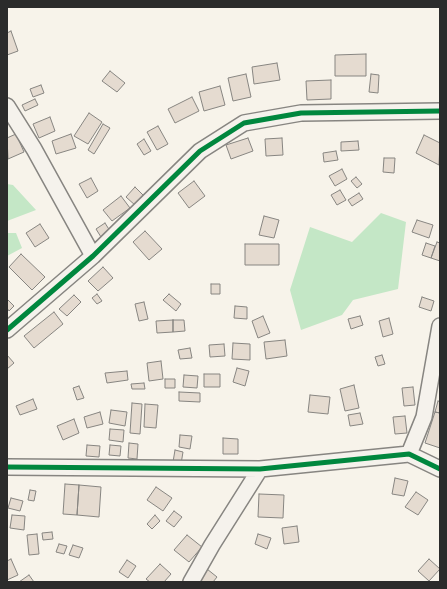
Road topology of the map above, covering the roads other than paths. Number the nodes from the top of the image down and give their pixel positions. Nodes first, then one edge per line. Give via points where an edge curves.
1 (7, 106) edge
2 (440, 110) edge
3 (93, 256) junction
4 (440, 326) edge
5 (7, 330) edge
6 (409, 454) junction
7 (7, 467) edge
8 (440, 468) edge
9 (260, 469) junction
10 (191, 582) edge

1 - 3 street via 34,149
2 - 3 street via 301,113 244,124 200,150
3 - 5 street
4 - 6 street via 424,417
6 - 8 street
6 - 9 street
7 - 9 street
9 - 10 street

